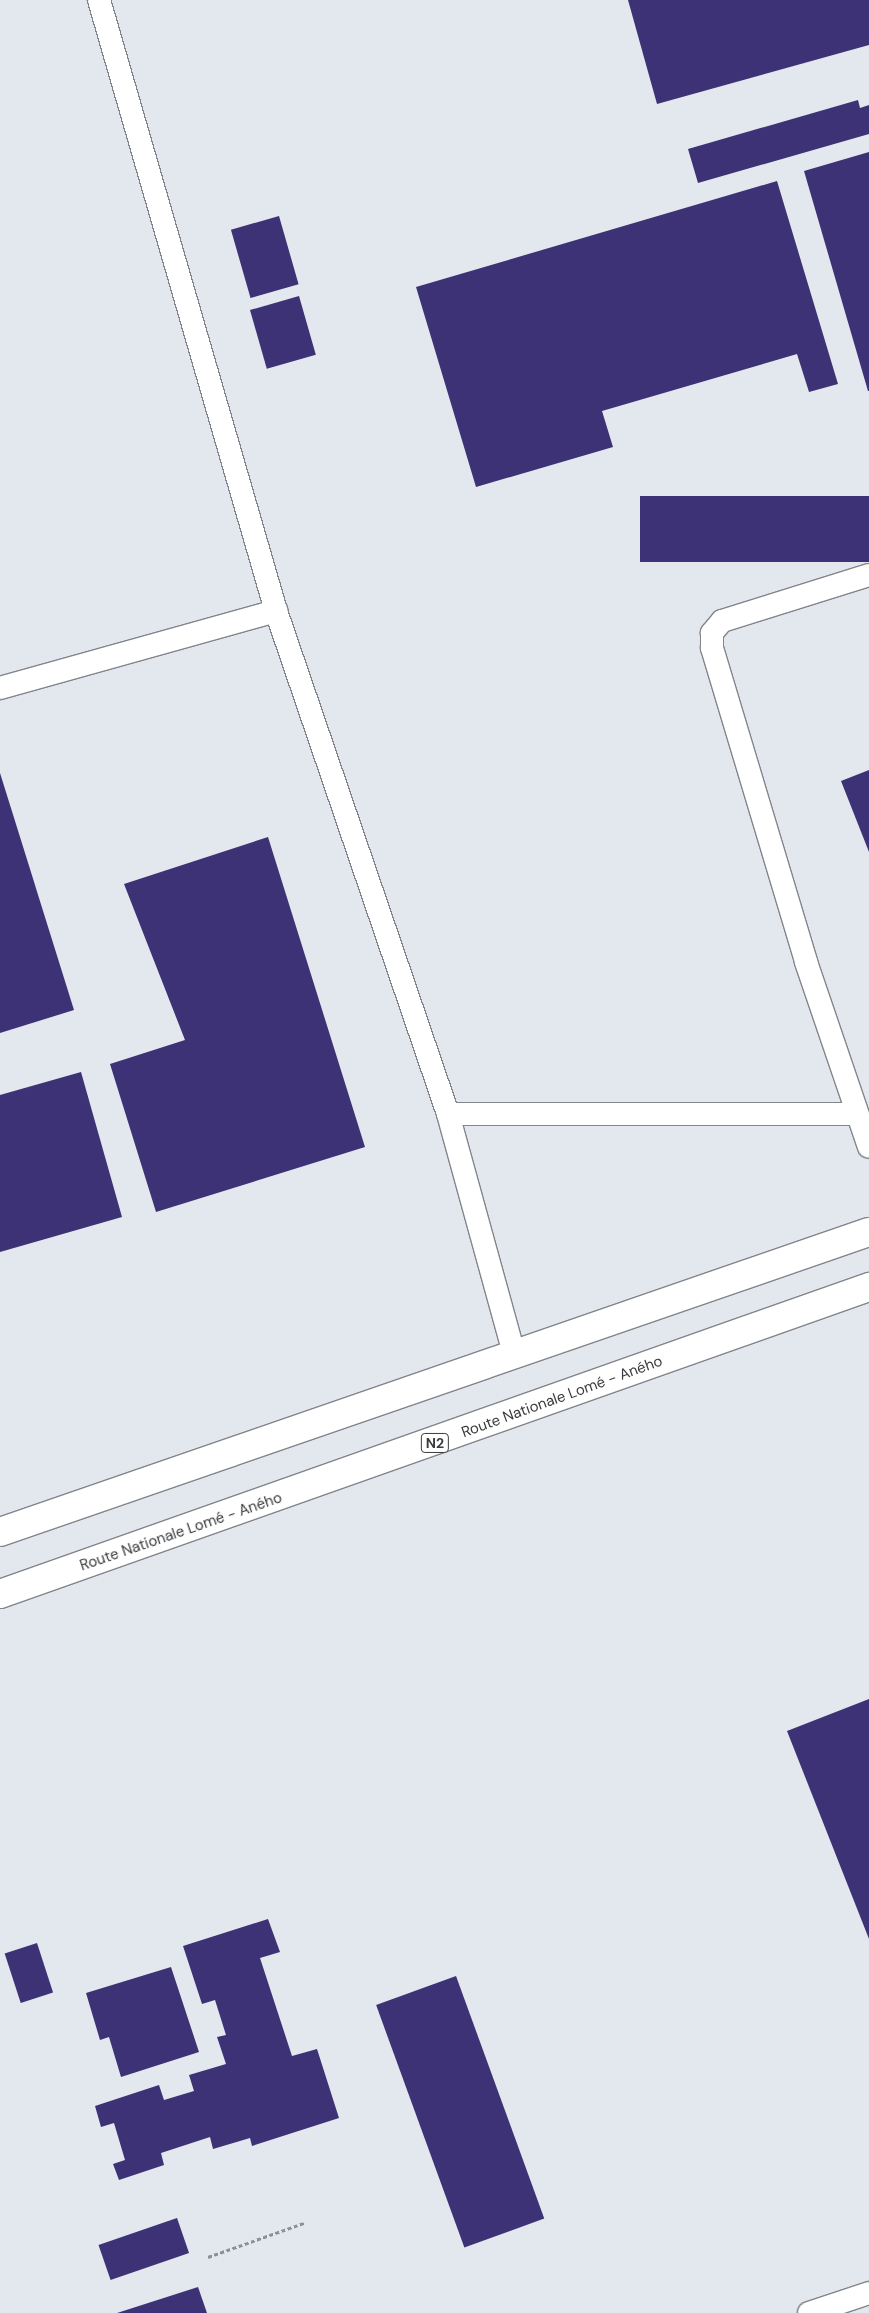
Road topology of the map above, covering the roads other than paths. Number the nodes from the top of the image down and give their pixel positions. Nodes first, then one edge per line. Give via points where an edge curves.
1 (98, 0) edge
2 (869, 575) edge
3 (276, 611) junction
4 (0, 688) edge
5 (448, 1114) junction
6 (855, 1114) junction
7 (869, 1147) edge
8 (869, 1232) edge
9 (869, 1287) edge
10 (514, 1354) junction
11 (0, 1532) edge
12 (0, 1594) edge
13 (869, 2293) edge
14 (809, 2313) edge

1 - 3 lane
2 - 6 lane via 722,621 712,633 712,648
3 - 4 lane
3 - 5 lane
5 - 6 lane
5 - 10 lane
6 - 7 lane
8 - 10 highway
9 - 12 highway, Route Nationale Lomé - Aného / N2
10 - 11 highway
13 - 14 lane

